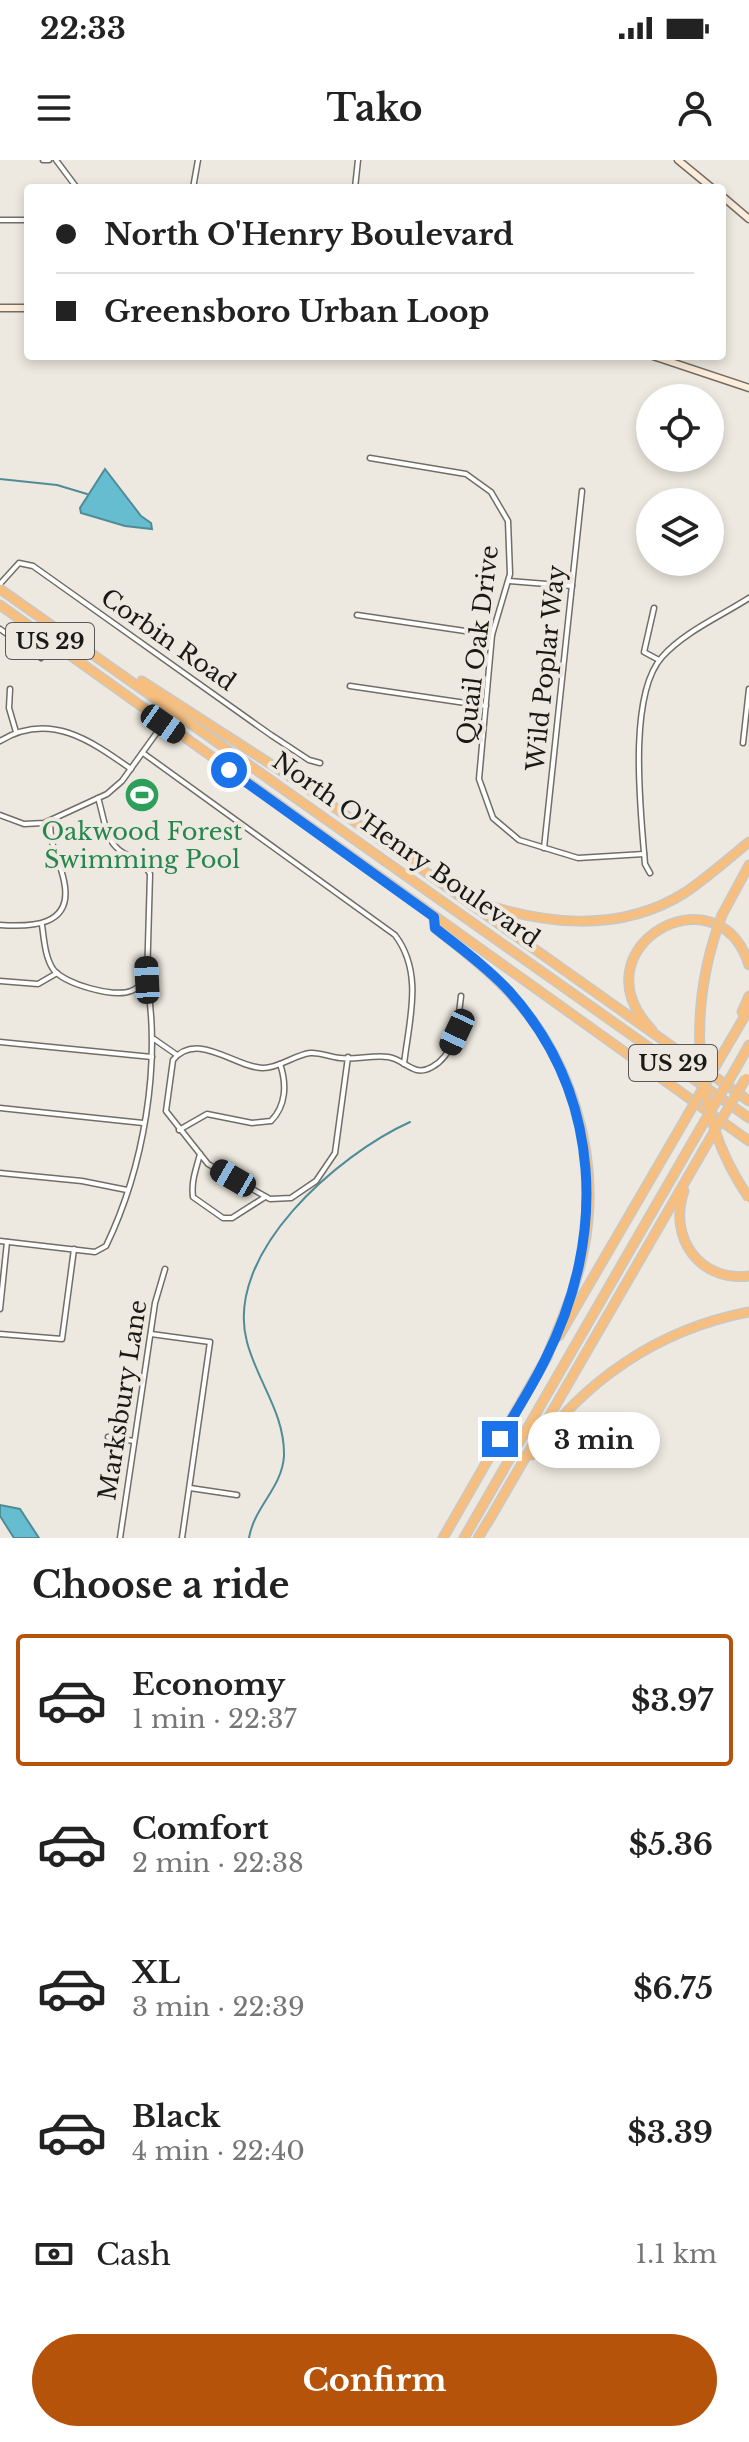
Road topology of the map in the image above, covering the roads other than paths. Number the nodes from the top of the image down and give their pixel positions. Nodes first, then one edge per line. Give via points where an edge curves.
1 (43, 160) edge
2 (49, 160) edge
3 (56, 160) edge
4 (198, 160) edge
5 (358, 160) edge
6 (678, 160) edge
7 (74, 184) edge
8 (194, 184) edge
9 (355, 184) edge
10 (707, 184) edge
11 (726, 199) edge
12 (749, 219) edge
13 (0, 220) edge
14 (24, 220) edge
15 (0, 308) edge
16 (24, 308) edge
17 (665, 360) edge
18 (749, 388) edge
19 (370, 458) dead end
20 (582, 491) dead end
21 (509, 581) junction
22 (572, 586) junction
23 (0, 587) edge
24 (749, 599) edge
25 (0, 605) edge
26 (654, 608) dead end
27 (357, 615) dead end
28 (0, 629) edge
29 (492, 635) junction
30 (89, 651) junction
31 (41, 658) dead end
32 (659, 660) junction
33 (350, 686) dead end
34 (10, 689) dead end
35 (749, 689) edge
36 (486, 706) junction
37 (163, 724) junction
38 (16, 732) junction
39 (0, 741) edge
40 (743, 743) dead end
41 (143, 753) junction
42 (320, 763) dead end
43 (131, 769) junction
44 (98, 798) junction
45 (0, 815) edge
46 (50, 821) junction
47 (749, 842) edge
48 (544, 848) junction
49 (644, 854) junction
50 (749, 865) edge
51 (650, 873) dead end
52 (463, 897) junction
53 (434, 917) junction
54 (0, 925) edge
55 (42, 925) junction
56 (749, 965) edge
57 (57, 973) junction
58 (147, 980) junction
59 (0, 981) edge
60 (461, 996) dead end
61 (749, 996) edge
62 (749, 1009) edge
63 (735, 1031) junction
64 (154, 1039) junction
65 (0, 1042) edge
66 (664, 1042) junction
67 (749, 1045) edge
68 (177, 1055) junction
69 (152, 1057) junction
70 (348, 1057) junction
71 (280, 1064) junction
72 (404, 1064) junction
73 (747, 1075) edge
74 (749, 1101) edge
75 (0, 1108) edge
76 (749, 1118) edge
77 (143, 1123) junction
78 (179, 1130) junction
79 (749, 1141) edge
80 (200, 1154) junction
81 (0, 1173) edge
82 (688, 1177) junction
83 (127, 1190) junction
84 (265, 1197) junction
85 (749, 1198) edge
86 (0, 1241) edge
87 (7, 1242) junction
88 (74, 1249) junction
89 (165, 1269) dead end
90 (749, 1276) edge
91 (0, 1309) edge
92 (749, 1312) edge
93 (150, 1333) junction
94 (0, 1334) edge
95 (546, 1359) junction
96 (108, 1437) dead end
97 (134, 1441) junction
98 (190, 1488) junction
99 (237, 1495) dead end
100 (488, 1522) junction
101 (120, 1538) edge
102 (182, 1538) edge
103 (443, 1538) edge
104 (464, 1538) edge
105 (478, 1538) edge

1 - 2 street
3 - 7 street
4 - 8 street
5 - 9 street
6 - 10 street
11 - 12 street
13 - 14 street
15 - 16 street
17 - 18 street
19 - 21 street, Quail Oak Drive via 466,474 491,492 508,521
20 - 22 street, Wild Poplar Way
21 - 22 street
21 - 29 street, Quail Oak Drive
22 - 48 street, Wild Poplar Way
23 - 30 highway, North O'Henry Boulevard / US 29
23 - 42 street, Corbin Road via 19,563 33,566 271,735
24 - 32 street
25 - 37 highway, North O'Henry Boulevard / US 29
26 - 32 street via 644,652
27 - 29 street
28 - 31 street
29 - 36 street, Quail Oak Drive
30 - 52 highway via 303,785
30 - 76 highway, North O'Henry Boulevard / US 29
32 - 49 street via 647,690 640,734
33 - 36 street
34 - 38 street
35 - 40 street
36 - 48 street, Quail Oak Drive via 479,779 487,806 505,831
37 - 41 street
37 - 53 highway, North O'Henry Boulevard / US 29
38 - 39 street
38 - 43 street via 39,727 77,733
41 - 43 street
41 - 72 street via 395,935 413,975
43 - 44 street via 116,788
44 - 46 street
44 - 58 street via 112,843 140,859 150,874
45 - 46 street via 24,824
46 - 55 street via 50,845 64,879 64,895 58,911
47 - 52 highway via 683,894 623,917 548,921
48 - 49 street, Quail Oak Drive via 578,858
49 - 51 street
50 - 85 highway, bridge via 722,915 703,980 700,1061 717,1135
52 - 66 highway
53 - 79 highway, North O'Henry Boulevard / US 29
53 - 95 highway via 435,928 488,971 531,1017 557,1061 577,1111 588,1171 587,1231 576,1281
54 - 55 street
55 - 57 street via 48,958
56 - 66 highway via 734,938 706,922 677,921 648,936 634,957 630,988 638,1013
57 - 58 street via 82,987 121,992
57 - 59 street via 38,984
58 - 64 street
60 - 72 street via 457,1032 447,1052 425,1071
61 - 63 highway
62 - 63 highway
63 - 95 highway, bridge
64 - 68 street
64 - 69 street
65 - 69 street
66 - 74 highway
67 - 104 highway, bridge
68 - 71 street via 193,1049 249,1066
68 - 78 street via 166,1111
69 - 77 street
70 - 71 street via 305,1053
70 - 72 street via 391,1057
70 - 84 street via 335,1153 305,1190 276,1201
71 - 78 street via 283,1102 271,1121 252,1123 207,1114
73 - 82 highway, bridge
75 - 77 street
77 - 83 street
78 - 80 street
80 - 84 street
80 - 84 street via 191,1181 193,1197 206,1208 232,1218
81 - 83 street
82 - 90 highway via 678,1217 689,1251 716,1273
82 - 100 highway
83 - 88 street via 106,1246 95,1252
86 - 87 street
87 - 88 street
87 - 91 street
88 - 94 street via 62,1339
89 - 93 street, Marksbury Lane
92 - 100 highway via 671,1336 606,1375 547,1434
93 - 97 street, Marksbury Lane
93 - 98 street via 210,1342
95 - 103 highway
96 - 97 street
97 - 101 street, Marksbury Lane
98 - 99 street
98 - 102 street
100 - 105 highway

